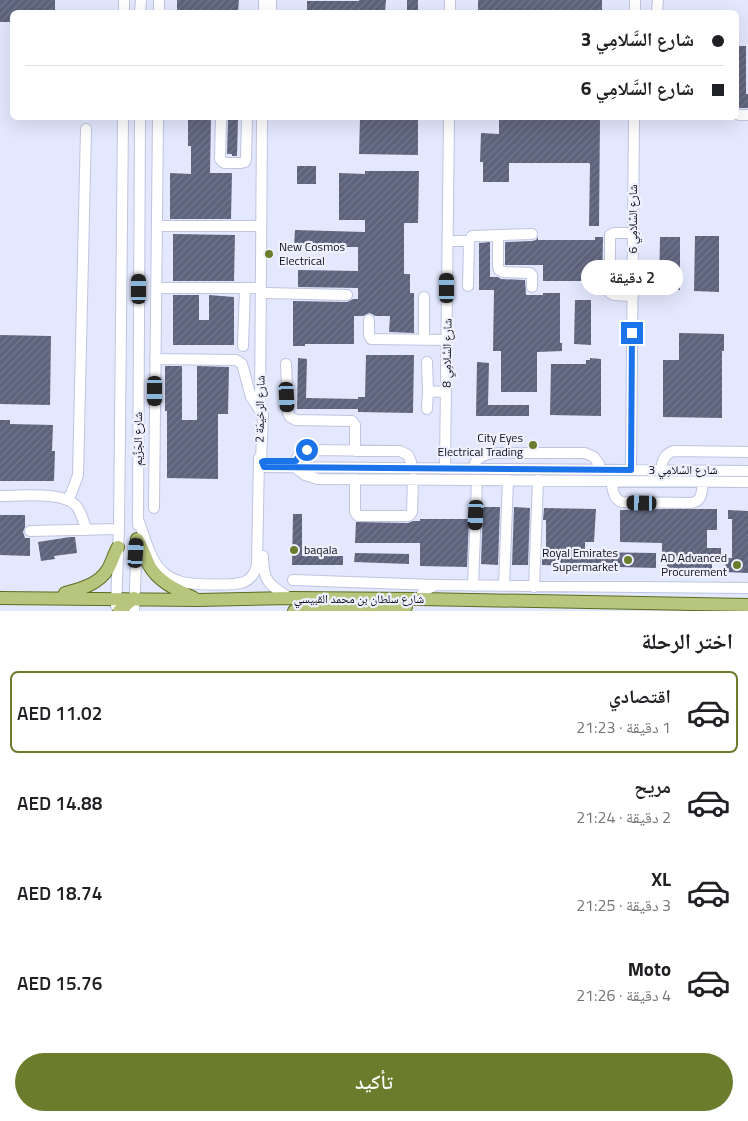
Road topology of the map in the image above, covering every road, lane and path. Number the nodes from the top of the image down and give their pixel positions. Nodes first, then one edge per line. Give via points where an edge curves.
1 (123, 120) edge
2 (140, 120) edge
3 (158, 120) edge
4 (221, 120) edge
5 (247, 120) edge
6 (262, 120) edge
7 (269, 120) edge
8 (449, 120) edge
9 (634, 120) edge
10 (86, 129) dead end
11 (247, 135) junction
12 (262, 136) junction
13 (156, 226) junction
14 (262, 226) junction
15 (633, 233) junction
16 (498, 234) junction
17 (532, 234) dead end
18 (448, 241) junction
19 (469, 241) junction
20 (468, 286) dead end
21 (532, 287) dead end
22 (156, 288) junction
23 (245, 288) junction
24 (264, 290) junction
25 (347, 294) dead end
26 (424, 296) dead end
27 (633, 296) junction
28 (369, 320) dead end
29 (244, 327) junction
30 (260, 327) junction
31 (424, 340) junction
32 (447, 340) junction
33 (243, 346) dead end
34 (155, 359) junction
35 (427, 362) dead end
36 (286, 364) dead end
37 (428, 391) junction
38 (446, 392) junction
39 (427, 409) dead end
40 (260, 410) junction
41 (155, 424) junction
42 (138, 442) junction
43 (155, 444) junction
44 (354, 451) junction
45 (748, 452) edge
46 (411, 462) junction
47 (262, 464) junction
48 (295, 464) junction
49 (662, 464) junction
50 (445, 465) junction
51 (748, 465) edge
52 (631, 467) junction
53 (748, 471) edge
54 (355, 479) junction
55 (413, 479) junction
56 (478, 480) junction
57 (508, 480) junction
58 (538, 480) junction
59 (611, 481) junction
60 (703, 482) junction
61 (748, 482) edge
62 (0, 496) edge
63 (68, 499) junction
64 (154, 508) dead end
65 (138, 519) junction
66 (119, 529) junction
67 (86, 530) junction
68 (30, 531) dead end
69 (138, 539) junction
70 (118, 547) junction
71 (293, 580) dead end
72 (413, 584) junction
73 (435, 585) junction
74 (473, 586) junction
75 (504, 586) junction
76 (534, 586) junction
77 (748, 588) edge
78 (0, 598) edge
79 (50, 598) junction
80 (290, 598) junction
81 (419, 599) junction
82 (198, 600) junction
83 (134, 605) edge
84 (748, 605) edge
85 (117, 607) edge
86 (294, 611) edge

1 - 66 street, شارع الجَزِّيم
2 - 42 street, شارع الجَزِّيم
3 - 13 street
4 - 11 street via 222,162 245,162
5 - 11 street
6 - 12 street, شارع الرخيمَة 2
7 - 24 street, شارع الرخيمَة 2
8 - 18 street, شارع السَّلامِي 8
9 - 15 street, شارع السَّلامِي 6
10 - 63 street via 78,475
11 - 12 street
12 - 14 street, شارع الرخيمَة 2
13 - 14 street
13 - 22 street
14 - 24 street, شارع الرخيمَة 2
15 - 27 street, شارع السَّلامِي 6
15 - 27 street via 610,235 610,293
16 - 17 street
16 - 19 street via 474,235
16 - 21 street via 499,270 530,273 533,276
18 - 19 street
18 - 32 street, شارع السَّلامِي 8
19 - 20 street
22 - 23 street
22 - 34 street
23 - 24 street
23 - 29 street
24 - 25 street
24 - 30 street, شارع الرخيمَة 2
24 - 47 street, شارع الرخيمَة 2
26 - 31 street
27 - 52 street, شارع السَّلامِي 6
28 - 31 street via 371,339
29 - 30 street
29 - 33 street
30 - 40 street, شارع الرخيمَة 2
31 - 32 street
32 - 38 street, شارع السَّلامِي 8
34 - 40 street via 238,361 244,366 251,397
34 - 41 street
35 - 37 street
36 - 44 street via 290,417 296,420 352,421 355,425
37 - 38 street
37 - 39 street
38 - 50 street, شارع السَّلامِي 8
40 - 47 street via 263,417
41 - 42 street
41 - 43 street
42 - 43 street
42 - 65 street, شارع الجَزِّيم
43 - 64 street
44 - 46 street via 400,451 408,455
44 - 48 street via 304,451
45 - 49 street via 673,451 666,455
46 - 48 street, شارع السَّلامِي 3
46 - 50 street, شارع السَّلامِي 3
47 - 48 street, شارع السَّلامِي 3
47 - 65 street, شارع الرخيمَة 2 via 258,564 253,575 242,582 190,583 169,576 154,560
47 - 80 street, شارع الرخيمَة 2 via 265,577
48 - 50 street, شارع السَّلامِي 3
48 - 54 street via 305,475 314,478
49 - 51 street, شارع السَّلامِي 3
49 - 52 street, شارع السَّلامِي 3
50 - 52 street, شارع السَّلامِي 3
50 - 52 street, شارع السَّلامِي 3 via 598,464
52 - 53 street, شارع السَّلامِي 3
54 - 55 street
54 - 55 street via 355,512 359,516 409,516 412,512
55 - 56 street
56 - 57 street
56 - 74 street
57 - 58 street
57 - 75 street
58 - 59 street
58 - 76 street
59 - 60 street
59 - 60 street via 615,497 622,502 691,504 700,499
60 - 61 street
62 - 63 street
63 - 67 street via 77,506
65 - 69 street, شارع الجَزِّيم
66 - 67 street
66 - 70 street, شارع الجَزِّيم
67 - 68 street
69 - 82 main road via 158,576
69 - 83 street, شارع الجَزِّيم
70 - 79 main road via 100,579
70 - 85 street, شارع الجَزِّيم
71 - 72 street
72 - 73 street
72 - 81 street
73 - 74 street
73 - 81 street via 424,591
74 - 75 street
75 - 76 street
76 - 77 street
78 - 79 main road, شارع سلطان بن محمد القبيسي
79 - 85 main road, شارع سلطان بن محمد القبيسي
80 - 81 main road, شارع سلطان بن محمد القبيسي
80 - 82 main road, شارع سلطان بن محمد القبيسي
81 - 84 main road, شارع سلطان بن محمد القبيسي
81 - 86 main road via 400,608
82 - 83 main road, شارع سلطان بن محمد القبيسي
83 - 85 main road, شارع سلطان بن محمد القبيسي

